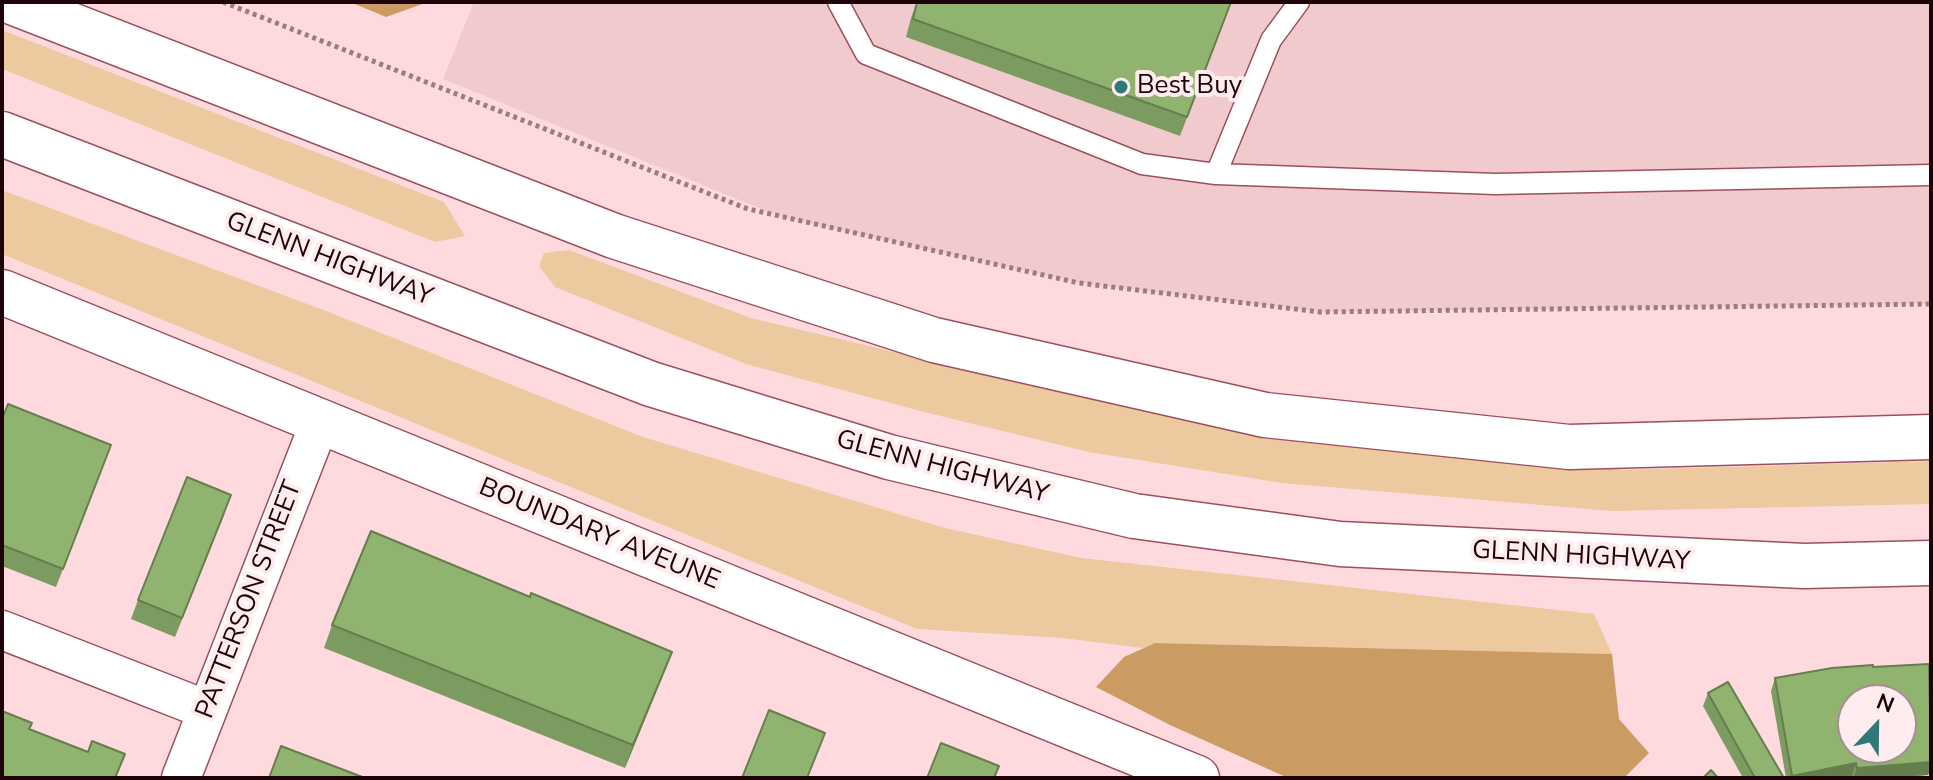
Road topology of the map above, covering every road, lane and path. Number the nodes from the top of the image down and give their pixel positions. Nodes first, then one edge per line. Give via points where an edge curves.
1 (12, 2) edge
2 (223, 2) edge
3 (838, 2) edge
4 (1299, 2) edge
5 (2, 134) edge
6 (1216, 174) junction
7 (1931, 175) edge
8 (2, 292) edge
9 (1931, 304) edge
10 (320, 422) junction
11 (1931, 437) edge
12 (1931, 566) edge
13 (2, 630) edge
14 (207, 710) junction
15 (181, 778) edge
16 (1197, 778) edge

1 - 11 main road via 614,236 934,340 1205,402 1265,415 1569,447
2 - 9 path via 748,209 1079,283 1320,312
3 - 6 lane via 866,54 1142,164
4 - 6 lane via 1271,40
5 - 12 main road, GLENN HIGHWAY via 651,384 889,457 1134,516 1340,544 1804,566
6 - 7 lane via 1495,184
8 - 10 main road, BOUNDARY AVEUNE
10 - 14 street, PATTERSON STREET
10 - 16 main road, BOUNDARY AVEUNE
13 - 14 street
14 - 15 street, PATTERSON STREET

